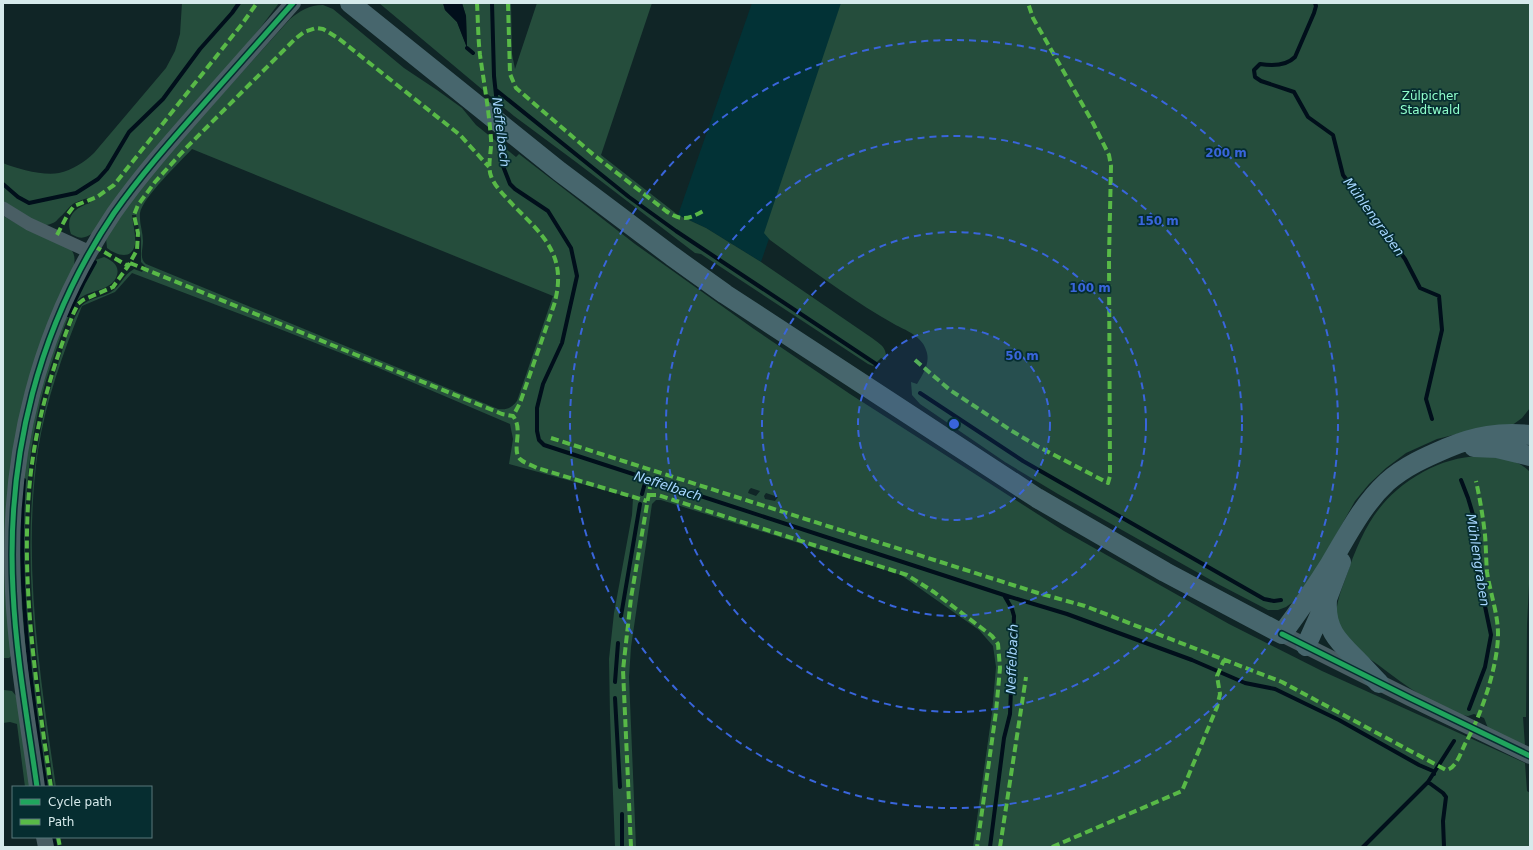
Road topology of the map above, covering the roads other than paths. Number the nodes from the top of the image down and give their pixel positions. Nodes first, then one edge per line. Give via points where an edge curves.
1 (293, 3) edge
2 (350, 3) edge
3 (3, 208) edge
4 (90, 252) junction
5 (1524, 430) edge
6 (1435, 453) junction
7 (1530, 456) edge
8 (1359, 516) junction
9 (1327, 599) junction
10 (1282, 634) junction
11 (1306, 646) junction
12 (1379, 683) junction
13 (1530, 756) edge
14 (37, 786) edge

1 - 4 street via 143,174
2 - 10 main road via 515,136 726,294 1037,498 1165,572
3 - 4 street via 29,224
4 - 14 street via 62,307 37,375 24,428 16,479 12,545 13,591 21,674
5 - 6 main road via 1471,438
6 - 7 main road via 1470,447 1489,447
6 - 8 main road via 1410,465 1388,481
8 - 9 main road
8 - 10 main road via 1314,590
9 - 11 main road
9 - 12 main road via 1328,621 1334,635 1342,647
10 - 11 street
11 - 12 street
12 - 13 street

